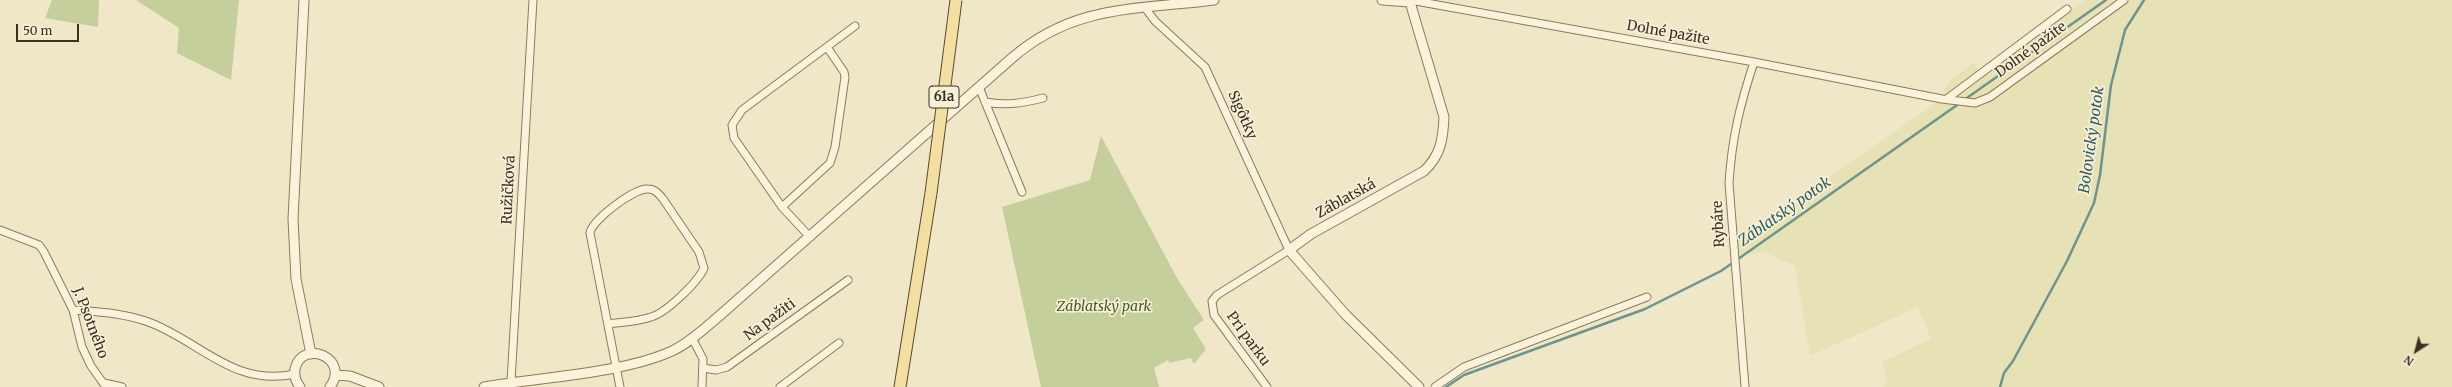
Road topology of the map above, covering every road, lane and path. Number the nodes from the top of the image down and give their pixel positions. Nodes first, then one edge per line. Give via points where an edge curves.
1 (304, 0) edge
2 (533, 0) edge
3 (956, 0) edge
4 (1214, 0) edge
5 (1382, 0) edge
6 (2124, 0) edge
7 (1410, 1) edge
8 (1146, 9) junction
9 (2067, 9) dead end
10 (855, 26) dead end
11 (827, 47) junction
12 (1754, 62) junction
13 (979, 87) junction
14 (1043, 98) dead end
15 (1951, 99) junction
16 (985, 102) junction
17 (1022, 192) dead end
18 (782, 207) junction
19 (0, 230) edge
20 (809, 236) junction
21 (1289, 250) junction
22 (848, 280) dead end
23 (1648, 297) dead end
24 (73, 310) junction
25 (608, 324) junction
26 (692, 338) junction
27 (839, 343) dead end
28 (311, 354) junction
29 (616, 366) junction
30 (703, 368) junction
31 (295, 374) junction
32 (335, 375) junction
33 (511, 382) junction
34 (105, 385) edge
35 (122, 387) edge
36 (300, 387) edge
37 (330, 387) edge
38 (379, 387) edge
39 (485, 387) edge
40 (620, 387) edge
41 (702, 387) edge
42 (780, 387) edge
43 (900, 387) edge
44 (1267, 387) edge
45 (1419, 387) edge
46 (1435, 387) edge
47 (1745, 387) edge

1 - 28 street via 293,219 296,279
2 - 33 street, Ružičková
3 - 43 main road, 61a, bridge via 931,193
4 - 8 street
5 - 7 street, Dolné pažite
6 - 15 street, Dolné pažite via 1990,97 1982,101 1968,102
7 - 12 street, Dolné pažite
7 - 21 street, Záblatská via 1444,117 1440,150 1424,171 1311,234
8 - 13 street via 1088,15 1057,27 1027,45
8 - 21 street, Sigôtky via 1155,21 1205,67
9 - 15 street, Dolné pažite
10 - 11 street
11 - 18 street via 845,77 833,154 826,168
11 - 18 street via 742,110 732,125 734,138
12 - 15 street, Dolné pažite
12 - 47 street, Rybáre via 1736,122 1729,183
13 - 16 street
13 - 20 street
14 - 16 street via 1020,104 999,105
16 - 17 street
18 - 20 street
19 - 24 street, J. Psotného via 39,245
20 - 26 street
21 - 44 street, Pri parku via 1212,301 1214,314
21 - 45 street via 1345,314
22 - 30 street, Na pažiti via 727,367 716,370
23 - 46 street via 1464,367
24 - 31 street via 124,314 152,324 232,370 257,379 279,379
24 - 34 street, J. Psotného via 82,347
25 - 25 street via 658,314 696,281 704,268 699,252 663,199 649,189 638,190 598,218 591,227 590,239
25 - 29 street
26 - 29 street via 656,357
26 - 30 street via 702,356
27 - 42 street
28 - 31 street via 298,363
28 - 32 street via 328,358 335,369
29 - 33 street
29 - 40 street
30 - 41 street
31 - 36 street
32 - 37 street
32 - 38 street via 350,376
33 - 39 street
34 - 35 street, J. Psotného

